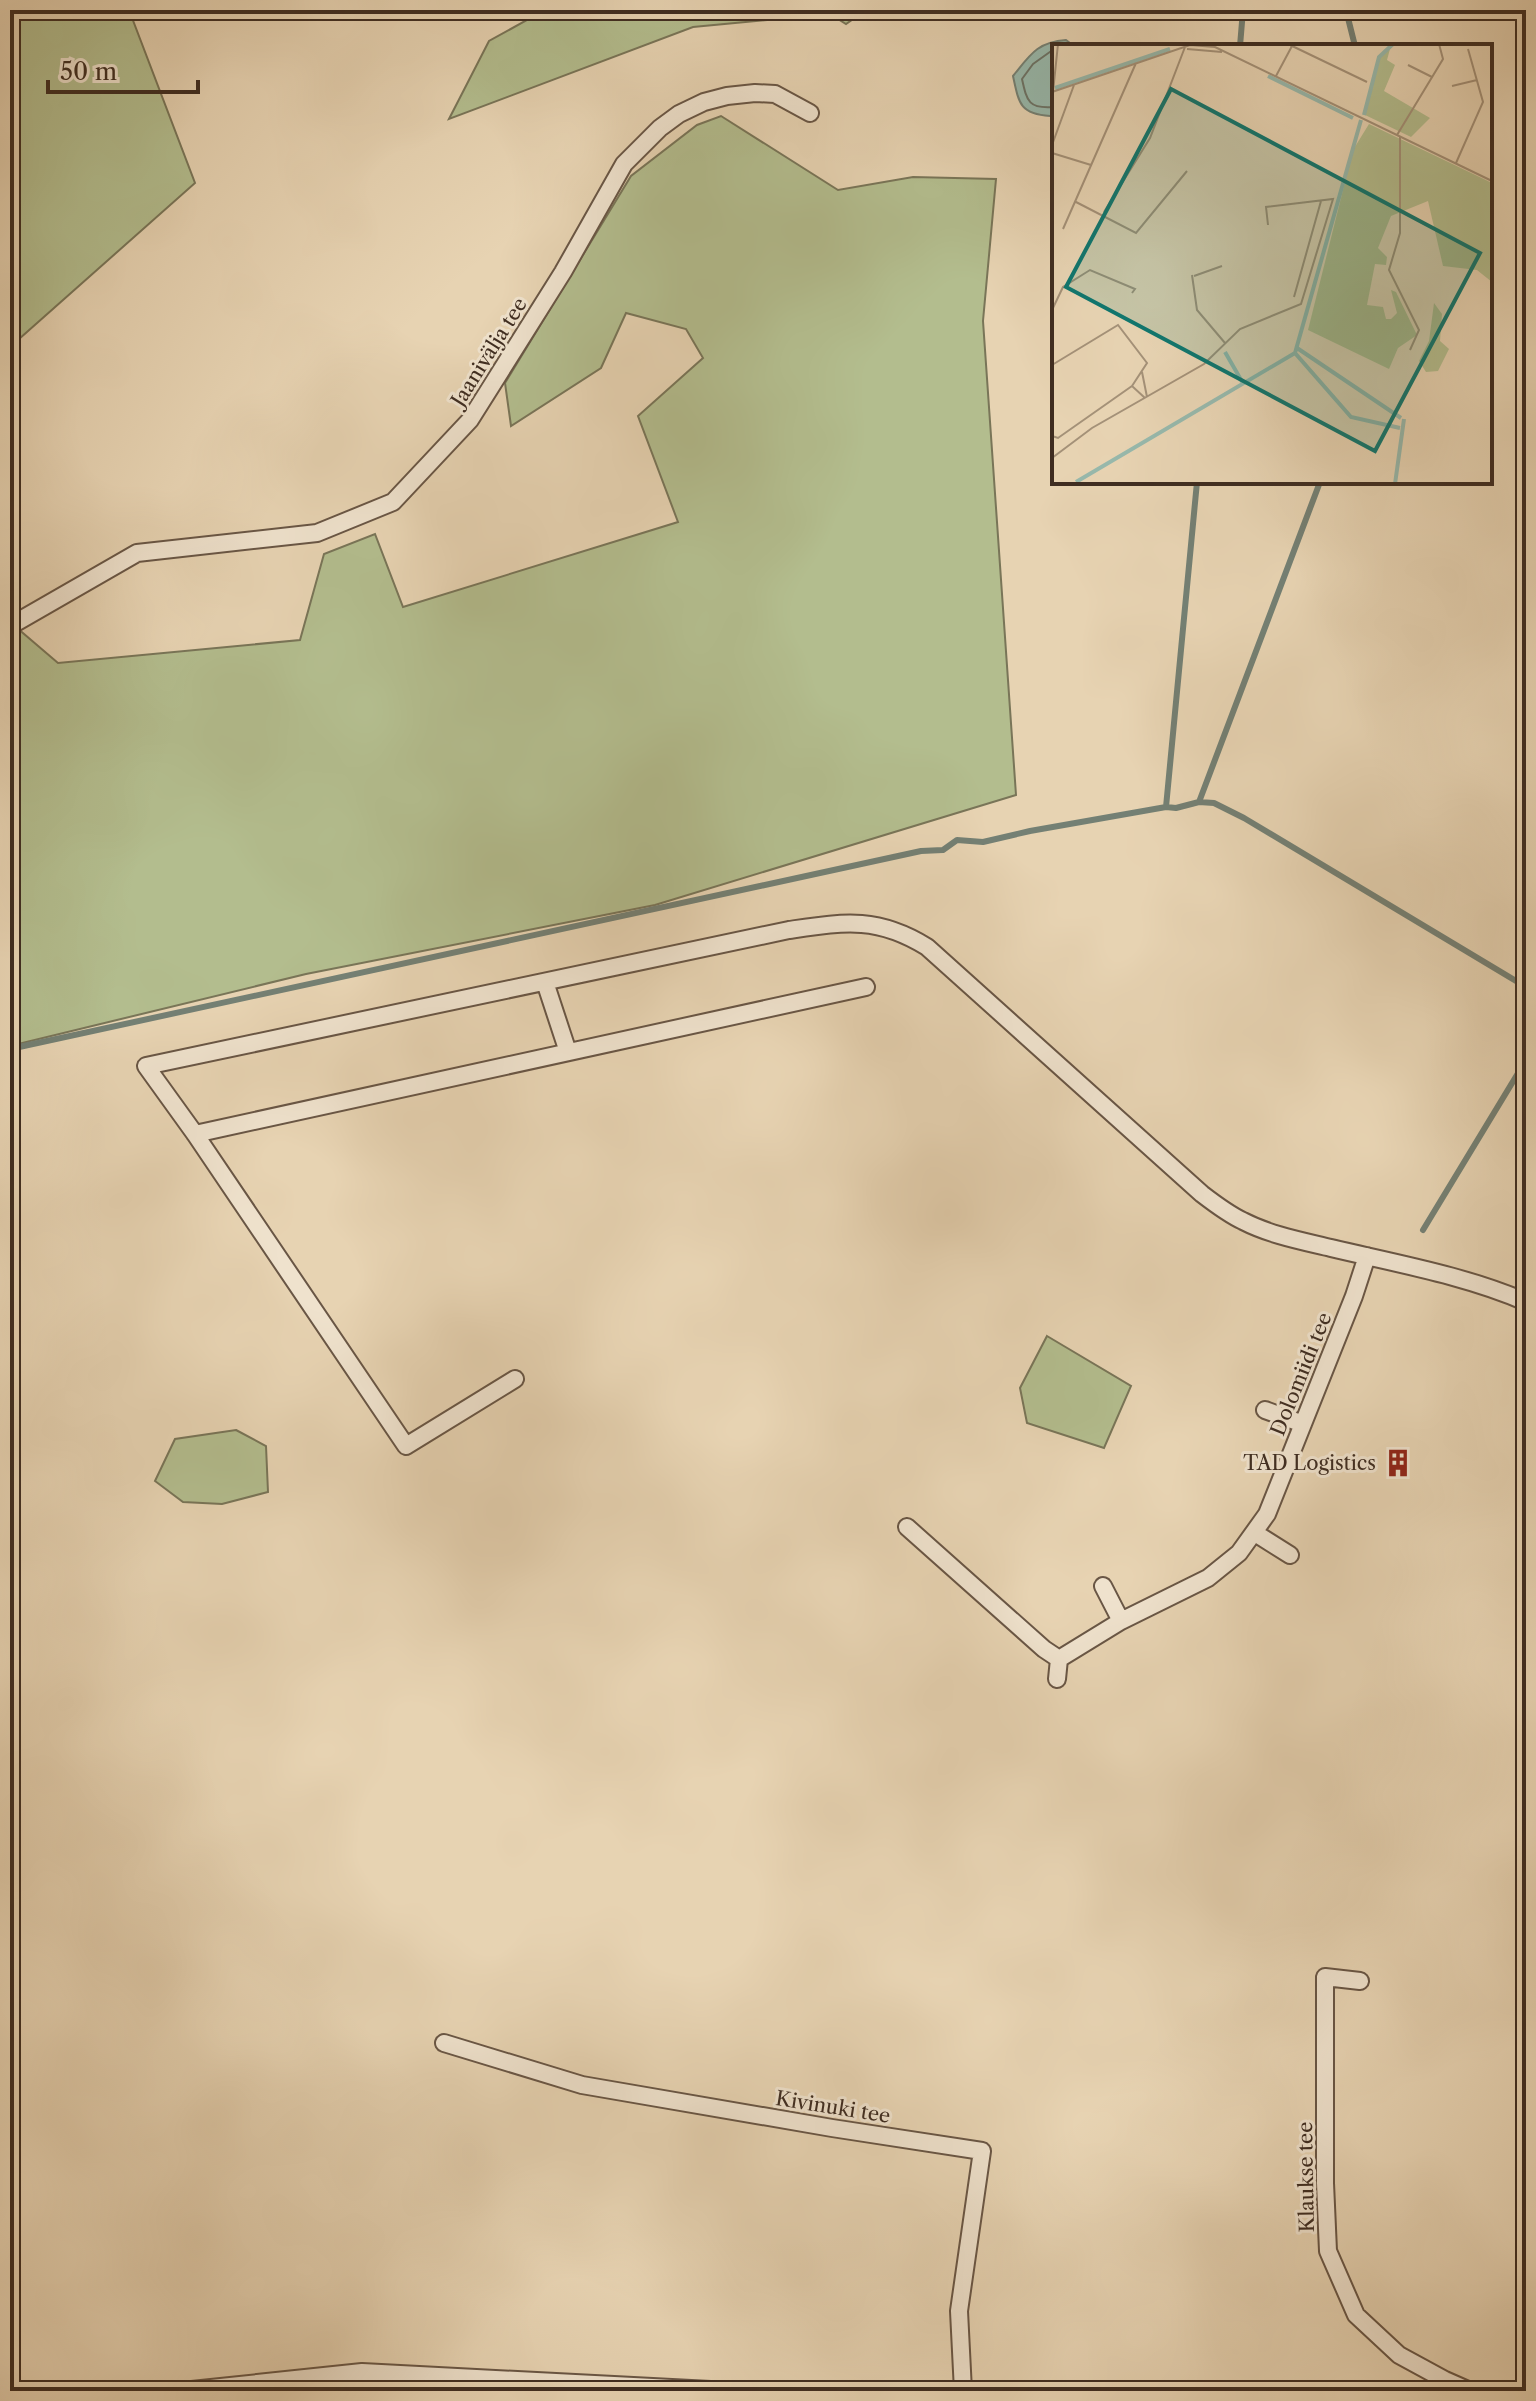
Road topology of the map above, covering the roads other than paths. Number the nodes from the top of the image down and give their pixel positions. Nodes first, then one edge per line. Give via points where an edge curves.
1 (810, 113) dead end
2 (10, 626) edge
3 (545, 982) junction
4 (866, 987) dead end
5 (568, 1052) junction
6 (195, 1134) junction
7 (1367, 1256) junction
8 (1526, 1302) edge
9 (515, 1379) dead end
10 (1265, 1410) dead end
11 (1303, 1424) junction
12 (907, 1527) dead end
13 (1255, 1533) junction
14 (1290, 1555) dead end
15 (1103, 1586) dead end
16 (1121, 1621) junction
17 (1059, 1659) junction
18 (1057, 1679) dead end
19 (1360, 1981) dead end
20 (444, 2043) dead end
21 (182, 2391) edge
22 (730, 2391) edge
23 (963, 2391) edge
24 (1470, 2391) edge

1 - 2 street, Jaanivälja tee via 775,94 741,94 704,102 660,128 624,164 470,420 393,502 317,533 137,553
3 - 5 street
3 - 6 street via 146,1066
3 - 7 street via 837,923 906,934 1229,1214 1291,1238
4 - 5 street
5 - 6 street
6 - 9 street via 406,1446
7 - 8 street
7 - 11 street, Dolomiidi tee
10 - 11 street
11 - 13 street, Dolomiidi tee
12 - 17 street
13 - 14 street
13 - 16 street, Dolomiidi tee via 1208,1578
15 - 16 street
16 - 17 street, Dolomiidi tee
17 - 18 street
19 - 24 street, Klaukse tee via 1325,1977 1328,2251 1356,2315 1399,2355
20 - 23 street, Kivinuki tee via 582,2085 982,2151 959,2311
21 - 22 street via 362,2372

